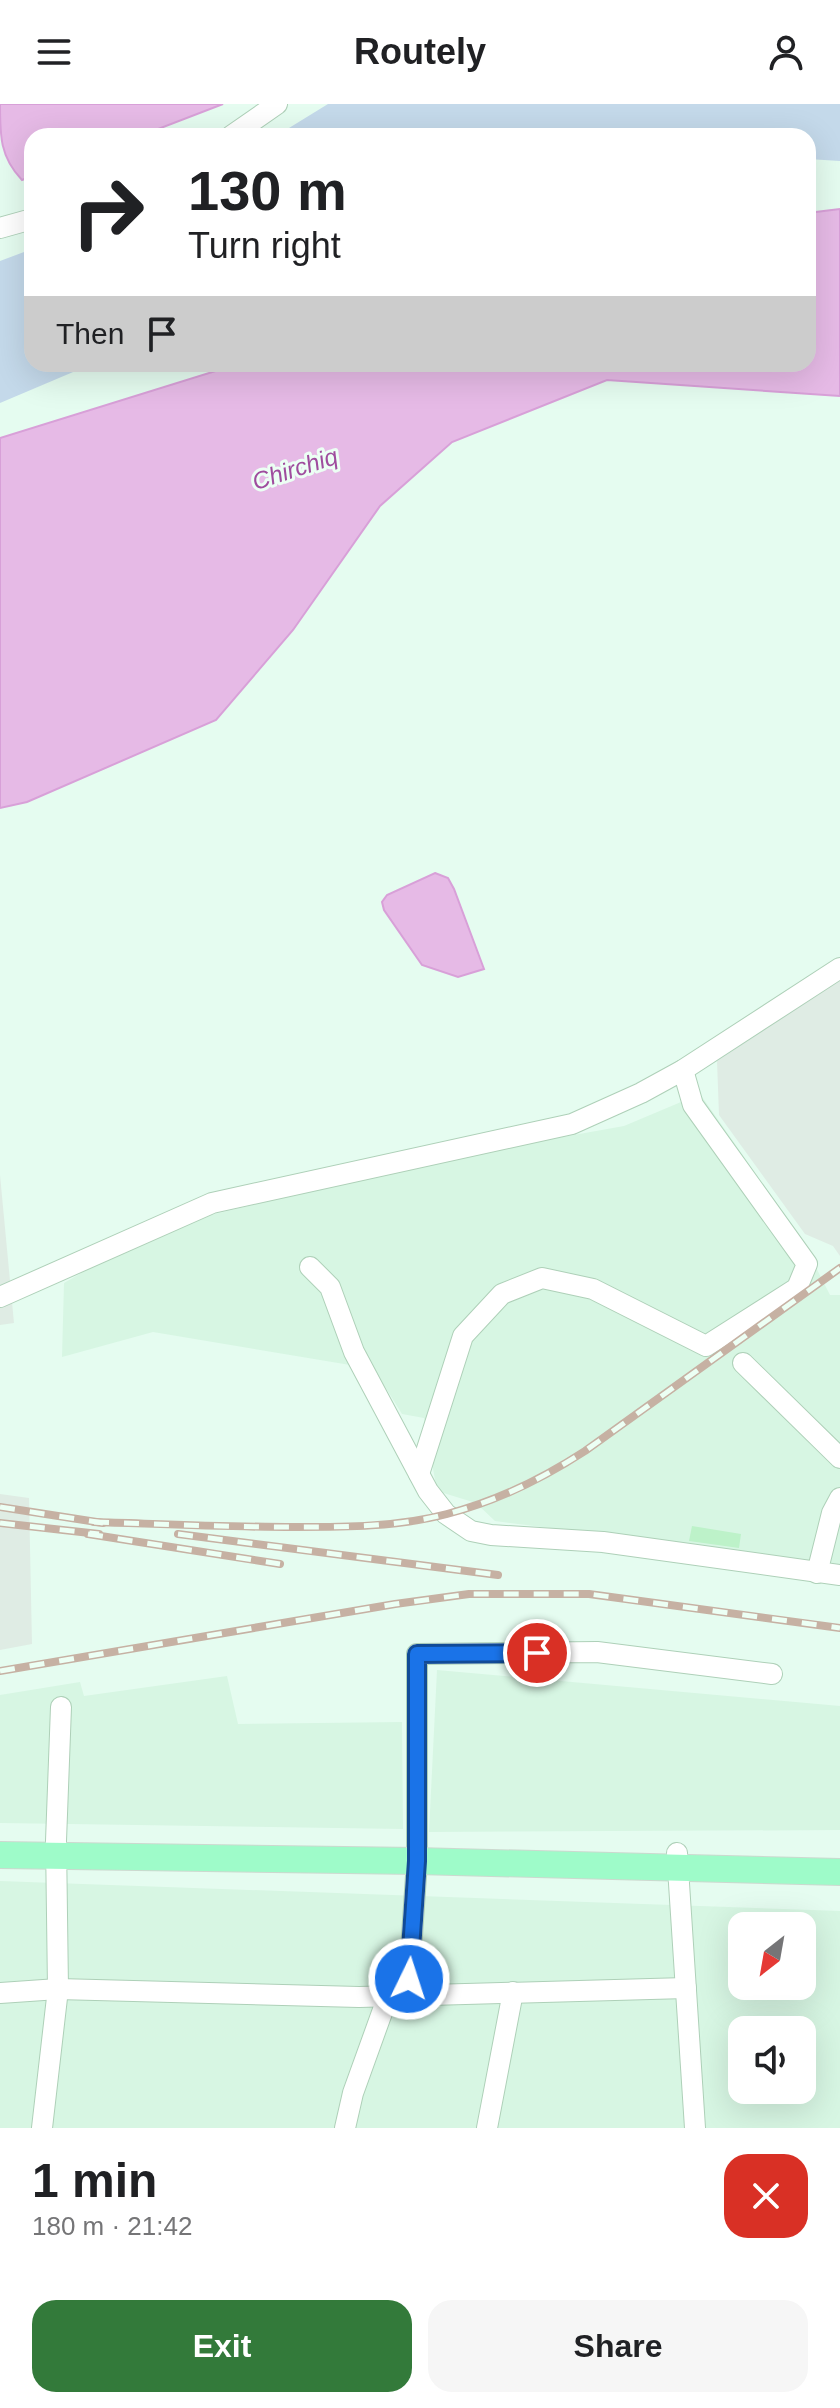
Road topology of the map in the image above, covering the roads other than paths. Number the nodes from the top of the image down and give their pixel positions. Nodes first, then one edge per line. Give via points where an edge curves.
1 (277, 104) edge
2 (242, 128) edge
3 (24, 221) edge
4 (0, 228) edge
5 (840, 968) edge
6 (683, 1070) junction
7 (310, 1267) dead end
8 (7, 1295) edge
9 (743, 1363) dead end
10 (840, 1458) edge
11 (419, 1474) junction
12 (840, 1498) edge
13 (817, 1573) junction
14 (840, 1575) edge
15 (772, 1674) dead end
16 (61, 1707) dead end
17 (0, 1840) edge
18 (56, 1848) junction
19 (417, 1853) junction
20 (0, 1855) edge
21 (840, 1857) edge
22 (677, 1860) junction
23 (840, 1872) edge
24 (686, 1988) junction
25 (58, 1989) junction
26 (513, 1992) junction
27 (0, 1993) edge
28 (398, 1995) junction
29 (42, 2128) edge
30 (345, 2128) edge
31 (487, 2128) edge
32 (695, 2128) edge

1 - 2 street
3 - 4 street
5 - 6 street
6 - 8 street via 572,1124 212,1203
6 - 11 street via 693,1105 807,1264 797,1288 706,1346 593,1289 542,1278 502,1294 463,1336
7 - 11 street via 330,1287 354,1352
9 - 10 street
11 - 13 street via 446,1514 471,1531 603,1542
12 - 13 street
13 - 14 street
15 - 19 street via 597,1652 417,1654
16 - 18 street
17 - 18 main road
18 - 19 main road
18 - 20 main road
18 - 25 street
19 - 22 main road
19 - 28 street
21 - 22 main road
22 - 23 main road
22 - 24 street
24 - 26 street
24 - 32 street
25 - 27 street
25 - 28 street
25 - 29 street
26 - 28 street
26 - 31 street
28 - 30 street via 353,2093

